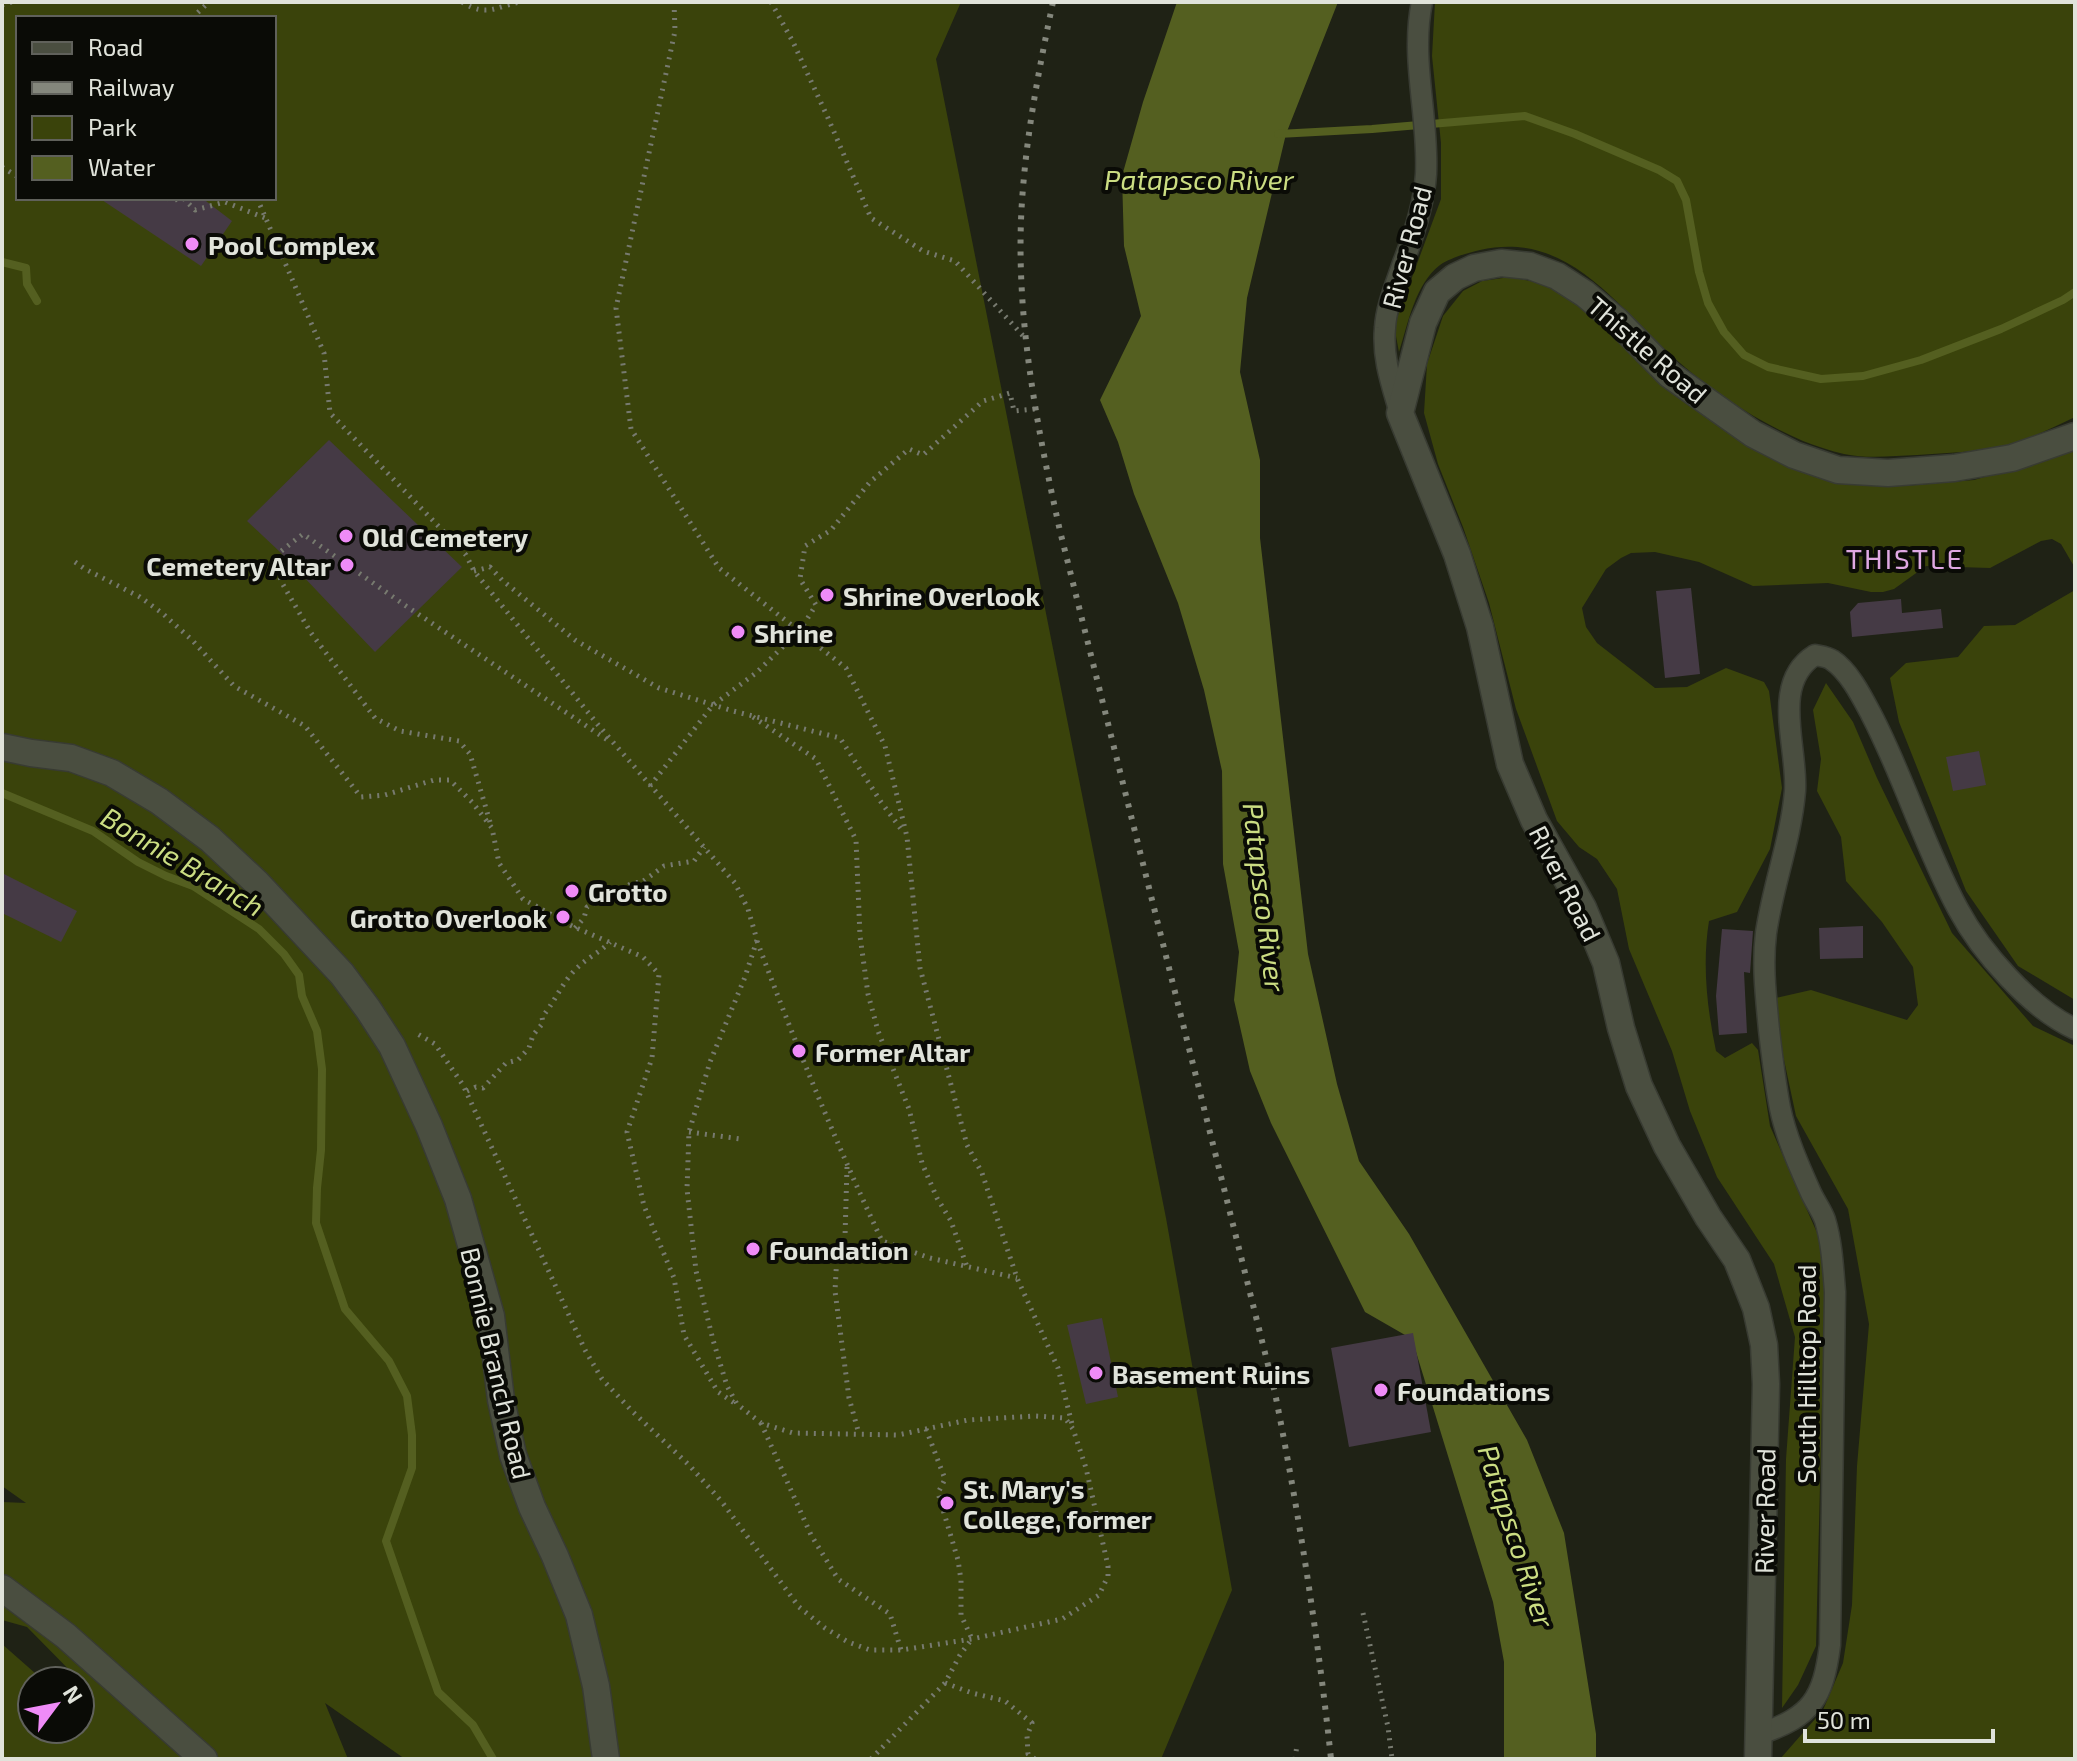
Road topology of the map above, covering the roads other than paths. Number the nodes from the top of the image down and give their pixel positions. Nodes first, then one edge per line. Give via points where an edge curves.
1 (1422, 2) edge
2 (1400, 413) junction
3 (2075, 436) edge
4 (2, 747) edge
5 (2075, 1029) edge
6 (2, 1588) edge
7 (1759, 1746) edge
8 (204, 1759) edge
9 (606, 1759) edge

1 - 2 street, River Road via 1424,197 1385,327 1385,363
2 - 3 street, Thistle Road via 1423,323 1437,292 1474,268 1501,263 1557,276 1617,321 1670,375 1753,434 1838,470 1954,468 2012,458
2 - 7 street, River Road via 1457,554 1480,627 1510,764 1606,963 1639,1086 1667,1146 1737,1260 1756,1308 1766,1384
4 - 9 street, Bonnie Branch Road via 71,758 112,773 210,839 342,974 392,1046 458,1199 491,1316 513,1455 579,1615
5 - 7 street, South Hilltop Road via 2035,1002 1983,949 1957,908 1889,749 1848,676 1832,660 1815,655 1803,662 1792,689 1795,788 1766,934 1764,977 1781,1110 1825,1219 1832,1253 1830,1645 1815,1701
6 - 8 street via 66,1636

